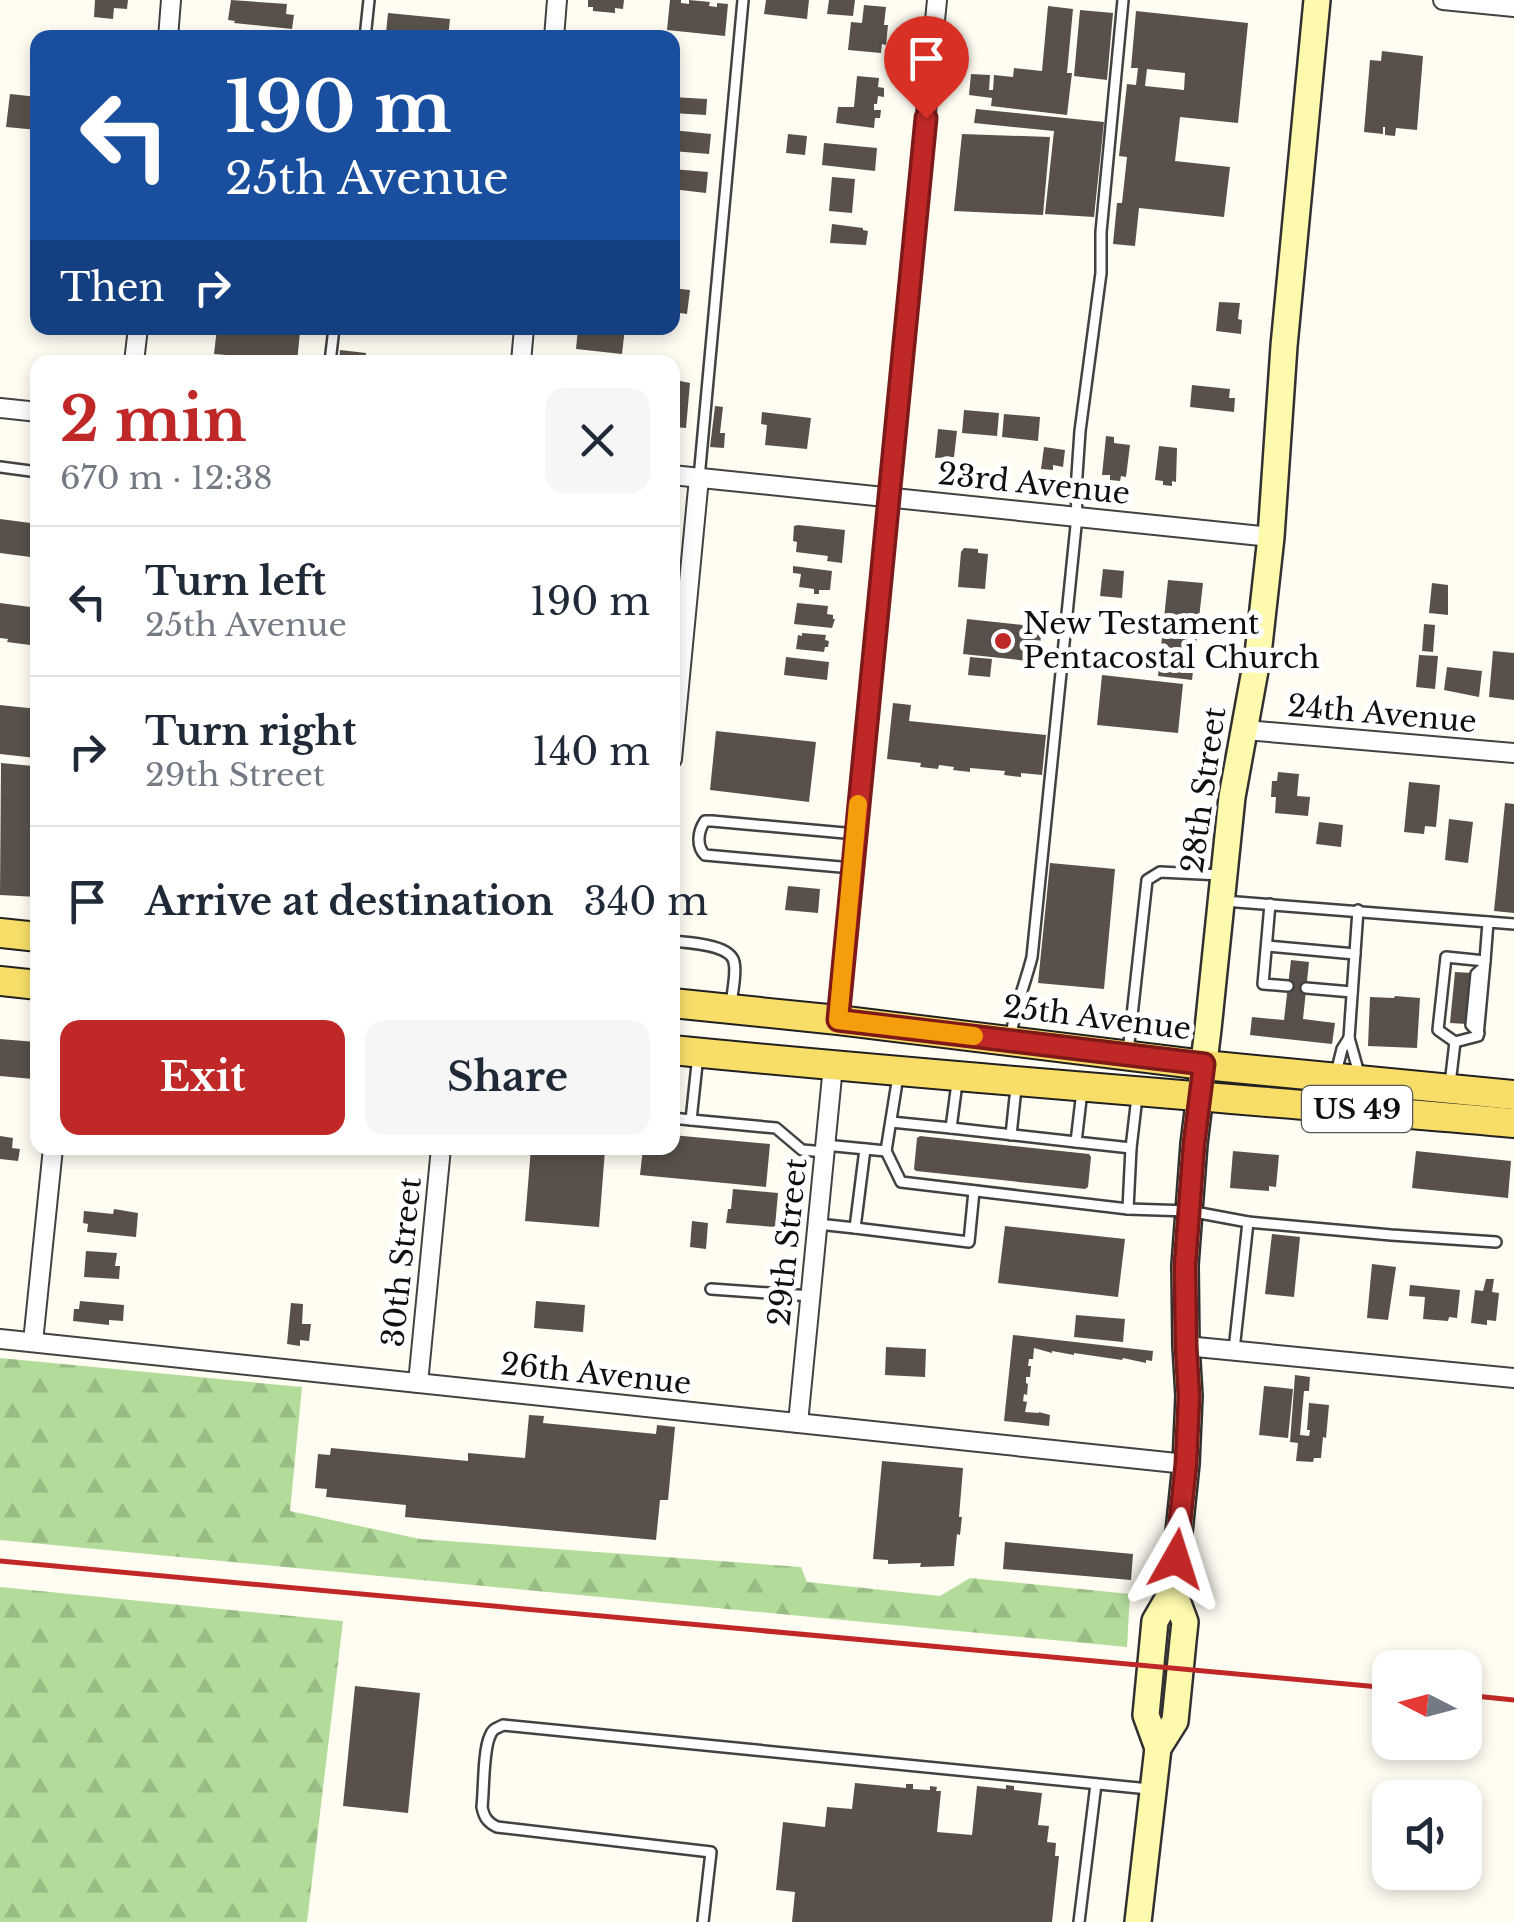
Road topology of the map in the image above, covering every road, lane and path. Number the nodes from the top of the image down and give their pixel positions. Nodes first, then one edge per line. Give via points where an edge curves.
1 (172, 0) edge
2 (368, 0) edge
3 (557, 0) edge
4 (744, 0) edge
5 (937, 0) edge
6 (1123, 0) edge
7 (1318, 0) edge
8 (1443, 0) edge
9 (1514, 8) edge
10 (169, 30) edge
11 (366, 30) edge
12 (555, 30) edge
13 (0, 408) edge
14 (30, 411) edge
15 (0, 467) edge
16 (30, 471) edge
17 (680, 477) edge
18 (698, 478) junction
19 (889, 497) junction
20 (1077, 516) junction
21 (1270, 536) junction
22 (680, 673) edge
23 (1245, 730) junction
24 (1514, 753) edge
25 (856, 834) junction
26 (852, 868) junction
27 (1222, 888) junction
28 (1270, 904) junction
29 (1358, 910) junction
30 (1488, 922) junction
31 (1514, 924) edge
32 (0, 933) edge
33 (30, 936) edge
34 (680, 942) edge
35 (1266, 946) junction
36 (1355, 954) junction
37 (1485, 964) junction
38 (0, 981) edge
39 (30, 983) edge
40 (1288, 986) dead end
41 (1306, 988) dead end
42 (1352, 992) junction
43 (680, 1004) edge
44 (731, 1009) junction
45 (838, 1020) junction
46 (1349, 1038) junction
47 (1010, 1040) junction
48 (1455, 1042) junction
49 (686, 1051) edge
50 (1127, 1055) junction
51 (1204, 1064) junction
52 (833, 1066) junction
53 (898, 1072) junction
54 (958, 1077) junction
55 (1348, 1079) junction
56 (1016, 1082) junction
57 (1082, 1087) junction
58 (1450, 1088) junction
59 (1138, 1090) junction
60 (1514, 1094) edge
61 (1200, 1096) junction
62 (680, 1119) edge
63 (691, 1120) junction
64 (891, 1122) junction
65 (1514, 1123) edge
66 (952, 1128) junction
67 (1011, 1134) junction
68 (1076, 1142) junction
69 (825, 1148) junction
70 (1131, 1148) junction
71 (865, 1149) junction
72 (886, 1151) junction
73 (52, 1155) edge
74 (441, 1155) edge
75 (974, 1190) junction
76 (1128, 1209) junction
77 (1189, 1211) junction
78 (1248, 1222) junction
79 (818, 1224) junction
80 (855, 1228) junction
81 (1496, 1242) dead end
82 (711, 1289) dead end
83 (810, 1296) junction
84 (0, 1339) edge
85 (33, 1342) junction
86 (1186, 1346) junction
87 (1234, 1350) junction
88 (1514, 1378) edge
89 (418, 1383) junction
90 (798, 1423) junction
91 (1186, 1464) junction
92 (1096, 1784) junction
93 (1152, 1790) junction
94 (703, 1922) edge
95 (1079, 1922) edge
96 (1138, 1922) edge

1 - 10 street
2 - 11 lane
3 - 12 street
4 - 18 lane
5 - 19 street
6 - 20 lane
7 - 21 main road, 28th Street
8 - 9 street
13 - 14 street
15 - 16 lane
17 - 18 street, 23rd Avenue
18 - 19 street, 23rd Avenue
18 - 22 street
19 - 20 street, 23rd Avenue
19 - 25 street
20 - 21 street, 23rd Avenue
20 - 47 lane via 1032,957
21 - 23 main road, 28th Street
23 - 24 street, 24th Avenue
23 - 27 main road, 28th Street
25 - 26 street
25 - 26 lane via 712,821 701,827 698,843 705,855
26 - 45 street
27 - 28 lane
27 - 50 lane via 1160,872 1147,880
27 - 51 main road, 28th Street
28 - 29 lane
28 - 35 lane
29 - 30 lane
29 - 36 lane
30 - 31 lane
30 - 37 lane
32 - 33 main road
34 - 44 lane via 732,956
35 - 36 lane
35 - 40 lane via 1263,984
36 - 42 lane
37 - 48 lane via 1478,1036
37 - 48 lane via 1446,956 1438,1030
38 - 39 main road
41 - 42 lane
42 - 46 lane
43 - 44 main road, 25th Avenue / US 49
44 - 45 main road, 25th Avenue / US 49
45 - 47 main road, 25th Avenue / US 49
46 - 55 lane
46 - 55 lane via 1342,1049
47 - 50 main road, 25th Avenue / US 49
48 - 58 lane
49 - 52 main road, US 49
49 - 63 lane
50 - 51 main road, 25th Avenue / US 49
51 - 55 main road, 25th Avenue / US 49
51 - 61 main road, 28th Street
52 - 53 main road, US 49
52 - 69 street, 29th Street
53 - 54 main road, US 49
53 - 64 lane
54 - 56 main road, US 49
54 - 66 lane
55 - 58 main road, 25th Avenue / US 49
56 - 57 main road, US 49
56 - 67 lane
57 - 59 main road, US 49
57 - 68 lane
58 - 60 main road, 25th Avenue / US 49
59 - 61 main road, US 49
59 - 70 lane
61 - 65 main road, US 49
61 - 77 main road, 28th Street
62 - 63 lane
63 - 69 lane via 776,1128 802,1150
64 - 66 lane
64 - 72 lane
66 - 67 lane
67 - 68 lane
68 - 70 lane
69 - 71 lane
69 - 79 street, 29th Street
70 - 76 lane
71 - 72 lane
71 - 80 lane
72 - 75 lane via 901,1182
73 - 85 street
74 - 89 street, 30th Street
75 - 76 lane
75 - 80 lane via 969,1242
76 - 77 lane
77 - 78 lane
77 - 86 main road, 28th Street
78 - 81 lane
78 - 87 lane
79 - 80 lane
79 - 83 street, 29th Street
82 - 83 lane
83 - 90 street, 29th Street
84 - 85 street, 26th Avenue
85 - 89 street, 26th Avenue
86 - 87 street
86 - 91 main road, 28th Street
87 - 88 street
89 - 90 street, 26th Avenue
90 - 91 street, 26th Avenue
91 - 93 main road, 28th Street via 1172,1590 1156,1622 1146,1715 1158,1748
92 - 93 lane
92 - 94 lane via 495,1729 482,1807 489,1823 710,1852
92 - 95 lane
93 - 96 main road, 28th Street

